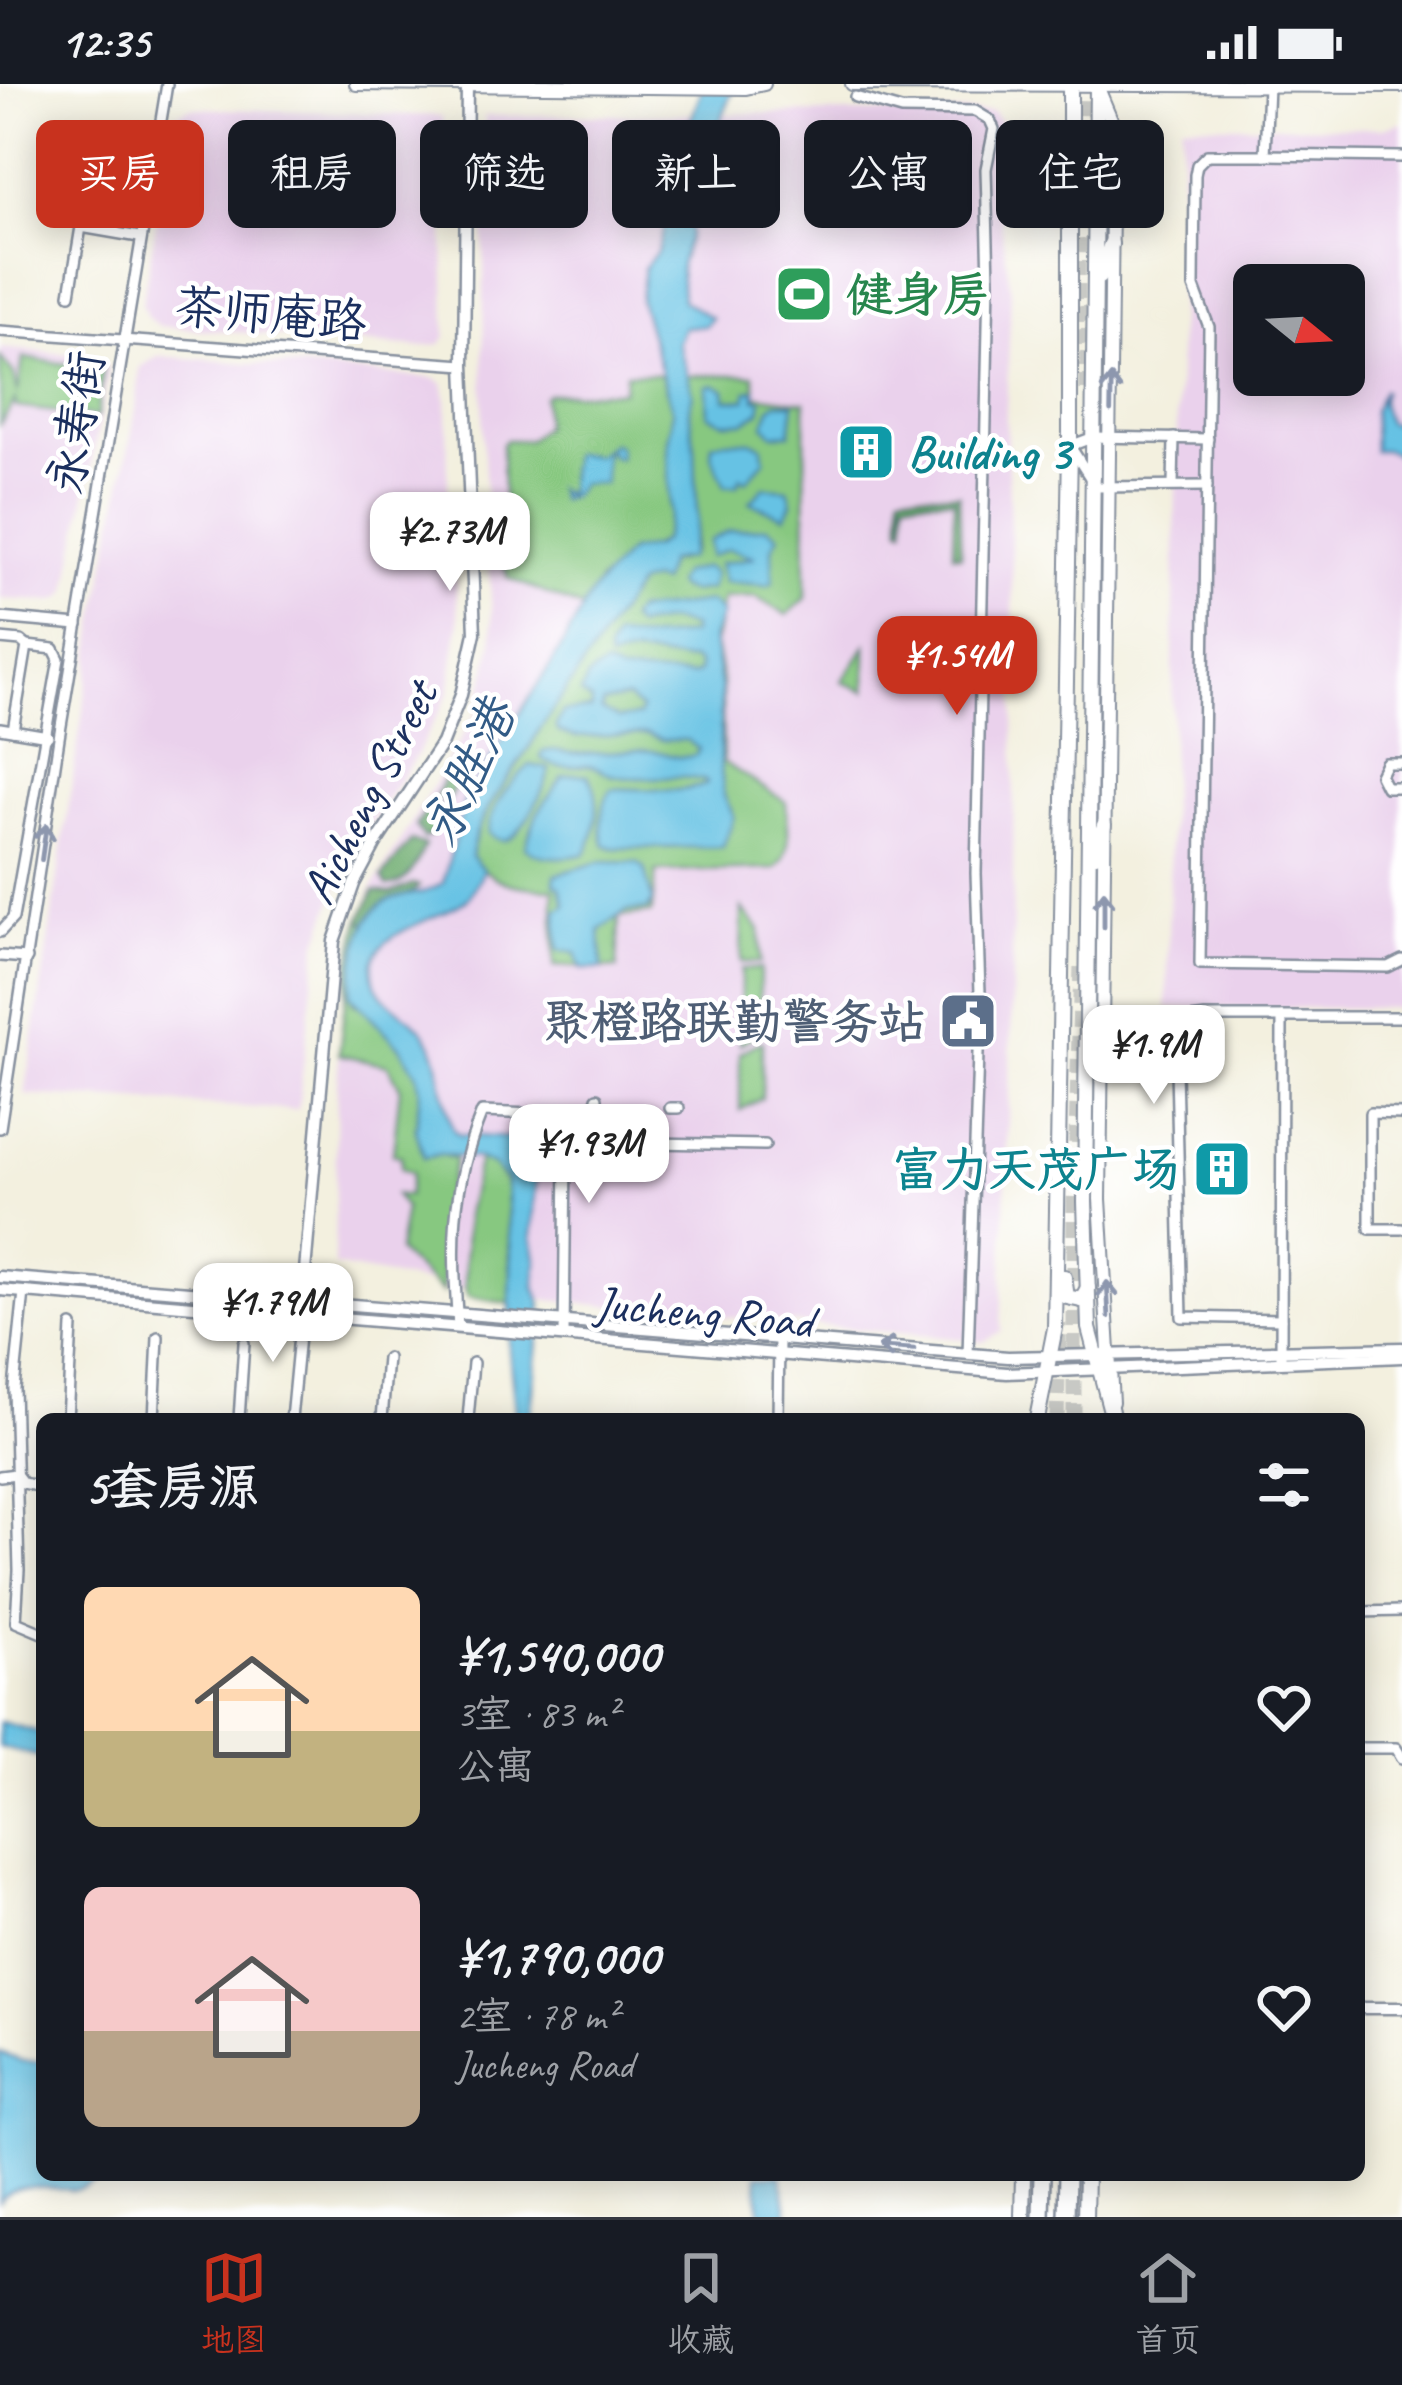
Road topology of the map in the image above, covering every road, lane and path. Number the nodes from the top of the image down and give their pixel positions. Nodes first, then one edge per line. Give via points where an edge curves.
1 (167, 84) edge
2 (356, 84) edge
3 (466, 84) edge
4 (764, 84) edge
5 (1097, 85) edge
6 (695, 86) edge
7 (1070, 86) edge
8 (1268, 86) edge
9 (1402, 86) edge
10 (854, 90) edge
11 (1265, 155) junction
12 (1402, 157) edge
13 (81, 228) edge
14 (88, 228) edge
15 (112, 228) edge
16 (115, 232) junction
17 (139, 237) junction
18 (1111, 244) junction
19 (1096, 287) junction
20 (70, 293) dead end
21 (0, 331) edge
22 (125, 338) junction
23 (464, 365) junction
24 (1103, 437) junction
25 (1174, 438) junction
26 (1208, 439) junction
27 (1070, 446) junction
28 (1173, 485) junction
29 (1207, 486) junction
30 (1102, 487) junction
31 (0, 618) edge
32 (78, 625) junction
33 (0, 639) edge
34 (27, 646) junction
35 (0, 728) edge
36 (13, 730) junction
37 (46, 736) junction
38 (59, 739) junction
39 (1402, 763) edge
40 (1402, 788) edge
41 (1104, 825) junction
42 (1090, 872) junction
43 (0, 932) edge
44 (0, 956) edge
45 (26, 958) junction
46 (1402, 960) edge
47 (1282, 1017) junction
48 (1402, 1017) edge
49 (597, 1099) dead end
50 (1402, 1114) edge
51 (558, 1115) junction
52 (0, 1128) edge
53 (765, 1144) dead end
54 (1057, 1195) junction
55 (1402, 1228) edge
56 (0, 1277) edge
57 (1088, 1288) junction
58 (0, 1290) edge
59 (24, 1292) junction
60 (301, 1308) junction
61 (457, 1313) junction
62 (1281, 1319) junction
63 (564, 1321) junction
64 (72, 1326) dead end
65 (458, 1327) junction
66 (564, 1336) junction
67 (158, 1337) dead end
68 (244, 1343) dead end
69 (779, 1346) junction
70 (1402, 1352) edge
71 (968, 1354) junction
72 (387, 1358) dead end
73 (1281, 1358) junction
74 (473, 1363) dead end
75 (1105, 1363) junction
76 (1047, 1364) junction
77 (67, 1413) edge
78 (154, 1413) edge
79 (239, 1413) edge
80 (292, 1413) edge
81 (382, 1413) edge
82 (469, 1413) edge
83 (778, 1413) edge
84 (1038, 1413) edge
85 (1112, 1413) edge
86 (16, 1474) junction
87 (0, 1476) edge
88 (36, 1486) edge
89 (1402, 1611) edge
90 (1365, 1612) edge
91 (0, 1619) edge
92 (16, 1622) junction
93 (36, 1630) edge
94 (1365, 1748) edge
95 (1402, 1758) edge
96 (1365, 2008) edge
97 (1402, 2008) edge
98 (1023, 2181) edge
99 (1042, 2181) edge
100 (1067, 2181) edge
101 (1086, 2181) edge
102 (1022, 2217) edge
103 (1041, 2217) edge
104 (1066, 2217) edge
105 (1085, 2217) edge

1 - 17 street, 永寿街
2 - 3 main road
3 - 6 main road
3 - 23 street, Aicheng Street
4 - 6 main road
5 - 7 main road
5 - 8 main road
5 - 18 main road via 1113,124
5 - 19 main road
7 - 10 main road
7 - 27 main road
8 - 9 main road
8 - 11 street
10 - 71 street via 901,110 975,111 994,129 986,169 980,993
11 - 12 street
11 - 26 street via 1207,155 1196,165 1194,287 1209,326
13 - 20 street
14 - 16 street
15 - 16 street
16 - 17 street
17 - 22 street, 永寿街
18 - 19 main road
24 -> 18 main road
19 - 24 main road
21 - 22 street, 茶师庵路
22 - 23 street, 茶师庵路
22 - 32 street, 永寿街
23 - 60 street, Aicheng Street via 475,633 442,743 365,863 334,941
24 - 25 street
24 - 27 street
24 - 30 main road
25 - 26 street
25 - 28 street
26 - 29 street
27 - 30 street
27 - 54 main road
28 - 29 street
28 - 30 street
29 - 46 street via 1200,964 1388,967
30 - 41 main road
30 - 42 main road
31 - 32 street
32 - 38 street, 永寿街
33 - 34 street
34 - 36 street
34 - 37 street via 58,652
35 - 36 street
36 - 37 street
37 - 38 street
37 - 43 street via 14,918
45 -> 38 street, 永寿街
39 - 40 street via 1386,763 1380,775 1386,787
41 - 42 main road
75 -> 41 main road
42 - 57 main road
44 - 45 street
45 - 52 street, 永寿街
47 - 48 street
47 - 62 street
47 - 62 street via 1183,1019 1175,1028 1181,1317
49 - 51 street via 596,1115
50 - 55 street via 1370,1113 1370,1229
51 - 53 street via 595,1142
51 - 61 street via 482,1112 452,1238
51 - 63 street via 566,1154
54 - 57 main road via 1065,1292 1081,1300
54 - 76 main road
56 - 60 street, Jucheng Road
57 - 75 main road via 1089,1328
58 - 59 street, Jucheng Road
59 - 60 street, Jucheng Road
59 - 86 street
60 - 61 street, Jucheng Road
60 - 65 street, Jucheng Road
60 - 80 street
61 - 63 street, Jucheng Road
61 - 65 street
62 - 73 street
63 - 66 street
63 - 69 street, Jucheng Road
64 - 77 street
65 - 66 street, Jucheng Road
66 - 69 street, Jucheng Road
67 - 78 street
68 - 79 street
71 -> 69 street, Jucheng Road
69 - 76 street, Jucheng Road via 1007,1373
69 - 83 street
70 - 73 street, Jucheng Road
71 - 76 street, Jucheng Road
72 - 81 street
73 - 75 street, Jucheng Road
74 - 82 street
75 - 76 street, Jucheng Road
75 - 85 main road
76 - 84 main road
86 - 87 street
86 - 88 street
86 - 92 street
89 - 90 street
91 - 92 street
92 - 93 street
94 - 95 street via 1396,1748
96 - 97 street
98 - 102 main road
99 - 103 highway
100 - 104 highway
101 - 105 main road

